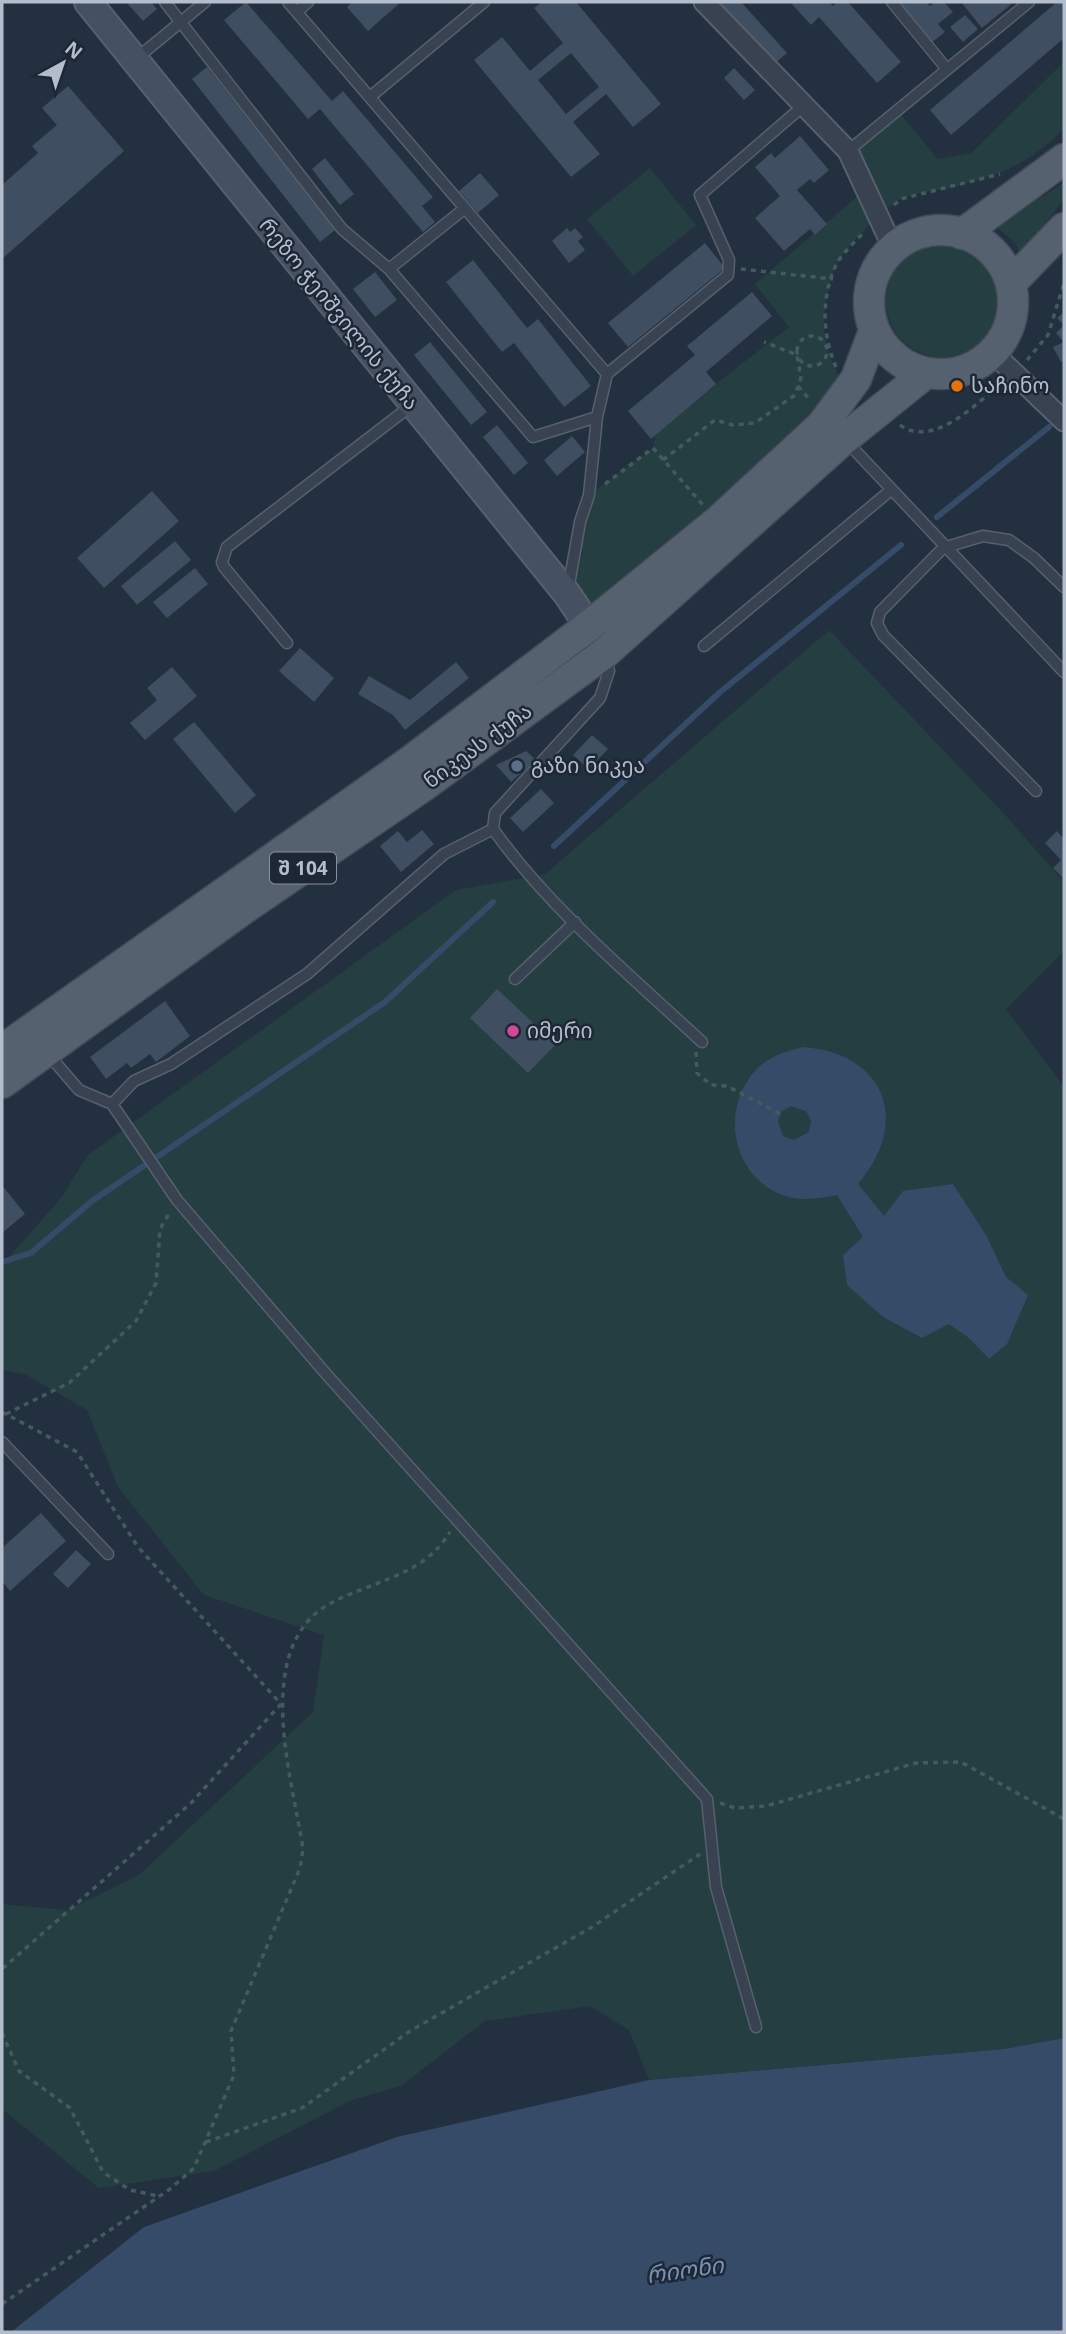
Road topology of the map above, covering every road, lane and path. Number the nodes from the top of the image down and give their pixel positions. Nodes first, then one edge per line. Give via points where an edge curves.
1 (88, 2) edge
2 (165, 2) edge
3 (205, 2) edge
4 (288, 2) edge
5 (309, 2) edge
6 (484, 2) edge
7 (704, 2) edge
8 (892, 2) edge
9 (1029, 2) edge
10 (297, 12) junction
11 (180, 21) junction
12 (134, 61) junction
13 (946, 68) junction
14 (370, 97) junction
15 (802, 107) junction
16 (848, 151) junction
17 (1064, 159) edge
18 (1006, 172) dead end
19 (464, 209) junction
20 (879, 218) junction
21 (1064, 228) edge
22 (962, 234) junction
23 (893, 248) junction
24 (730, 268) junction
25 (389, 269) junction
26 (833, 279) junction
27 (1011, 283) junction
28 (1064, 283) edge
29 (874, 331) junction
30 (764, 342) dead end
31 (827, 346) junction
32 (797, 355) junction
33 (1003, 363) junction
34 (926, 373) junction
35 (607, 374) junction
36 (850, 387) junction
37 (413, 405) junction
38 (880, 410) junction
39 (597, 418) junction
40 (1064, 421) edge
41 (844, 439) junction
42 (663, 460) junction
43 (891, 490) junction
44 (589, 495) junction
45 (717, 522) junction
46 (943, 548) junction
47 (1064, 587) edge
48 (567, 594) junction
49 (590, 625) junction
50 (287, 643) dead end
51 (704, 646) dead end
52 (605, 653) junction
53 (1064, 672) edge
54 (1037, 791) dead end
55 (493, 829) junction
56 (575, 922) junction
57 (515, 979) dead end
58 (702, 1042) joint
59 (2, 1050) edge
60 (45, 1051) junction
61 (2, 1083) edge
62 (112, 1104) junction
63 (784, 1116) dead end
64 (177, 1200) junction
65 (4, 1413) edge
66 (2, 1442) edge
67 (457, 1522) junction
68 (107, 1554) dead end
69 (281, 1704) junction
70 (707, 1799) junction
71 (1064, 1819) edge
72 (712, 1845) junction
73 (2, 1969) edge
74 (756, 2027) dead end
75 (2, 2033) edge
76 (205, 2142) junction
77 (160, 2196) junction
78 (2, 2304) edge

1 - 12 main road, რეზო ჭეიშვილის ქუჩა
2 - 11 lane
3 - 11 lane
4 - 10 lane
5 - 10 lane
6 - 14 lane
7 - 15 street
8 - 13 lane
9 - 13 lane
10 - 14 lane
11 - 12 lane
11 - 25 lane via 342,229
12 - 37 main road, რეზო ჭეიშვილის ქუჩა
13 - 16 lane
14 - 19 lane
15 - 16 street
15 - 24 lane via 700,195
16 - 20 street
17 - 22 main road
18 - 20 path via 901,199
19 - 25 lane
19 - 35 lane
20 - 23 street
20 - 26 path via 837,264
21 - 27 main road
22 - 23 main road via 934,230 912,235
22 - 27 main road via 982,243 1000,260
23 - 29 main road via 878,265 870,286
24 - 26 path
24 - 35 lane via 728,275
25 - 39 lane via 533,437
26 - 31 path via 823,320
27 - 33 main road via 1014,308
28 - 33 path via 1048,335
29 - 34 main road via 896,358
29 - 36 main road, ნიკეას ქუჩა
30 - 32 path
31 - 32 path via 810,336 798,345
31 - 32 path via 827,356 817,365 803,363
31 - 36 path via 842,382
32 - 42 path via 801,378 795,395 755,423 733,425 715,420
33 - 34 main road via 949,374
33 - 38 path via 947,425 908,431
33 - 40 street
34 - 38 main road, ნიკეას ქუჩა
35 - 39 lane
36 - 45 main road, ნიკეას ქუჩა via 822,425
37 - 48 main road, რეზო ჭეიშვილის ქუჩა
37 - 50 lane via 227,547 224,567
38 - 41 main road, ნიკეას ქუჩა
39 - 44 lane
41 - 43 lane
41 - 52 main road, ნიკეას ქუჩა
42 - 44 path via 653,448
42 - 45 path
43 - 46 lane
43 - 51 lane
44 - 48 lane
45 - 49 main road, ნიკეას ქუჩა
46 - 47 lane via 983,536 1009,540
46 - 53 lane
46 - 54 lane via 880,612 877,623 883,635
48 - 49 main road, რეზო ჭეიშვილის ქუჩა
49 - 52 main road, რეზო ჭეიშვილის ქუჩა
49 - 59 main road, ნიკეას ქუჩა / შ 104 via 412,760
52 - 55 lane via 609,671 600,698 495,813
52 - 60 main road, ნიკეას ქუჩა / შ 104
55 - 56 lane via 511,855
55 - 62 lane via 444,854 307,974 171,1064 134,1081
56 - 57 lane
56 - 58 lane
58 - 63 path via 697,1050 697,1073 711,1085 727,1086
60 - 61 main road, ნიკეას ქუჩა / შ 104
60 - 62 lane via 79,1090
62 - 64 lane
64 - 65 path via 160,1229 156,1283 136,1321 69,1383
64 - 67 lane
65 - 69 path via 76,1452 138,1547
66 - 68 lane
67 - 69 path via 437,1553 402,1574 333,1601 307,1622 288,1660
67 - 70 lane
69 - 73 path via 190,1804
69 - 76 path via 303,1849 300,1868 231,2031 234,2075
70 - 71 path via 735,1808 766,1806 916,1763 961,1762
70 - 72 lane
72 - 74 lane via 716,1887
72 - 76 path via 592,1927 410,2031 302,2108
75 - 77 path via 19,2071 70,2108 103,2172 130,2190
76 - 77 path via 194,2168
77 - 78 path

